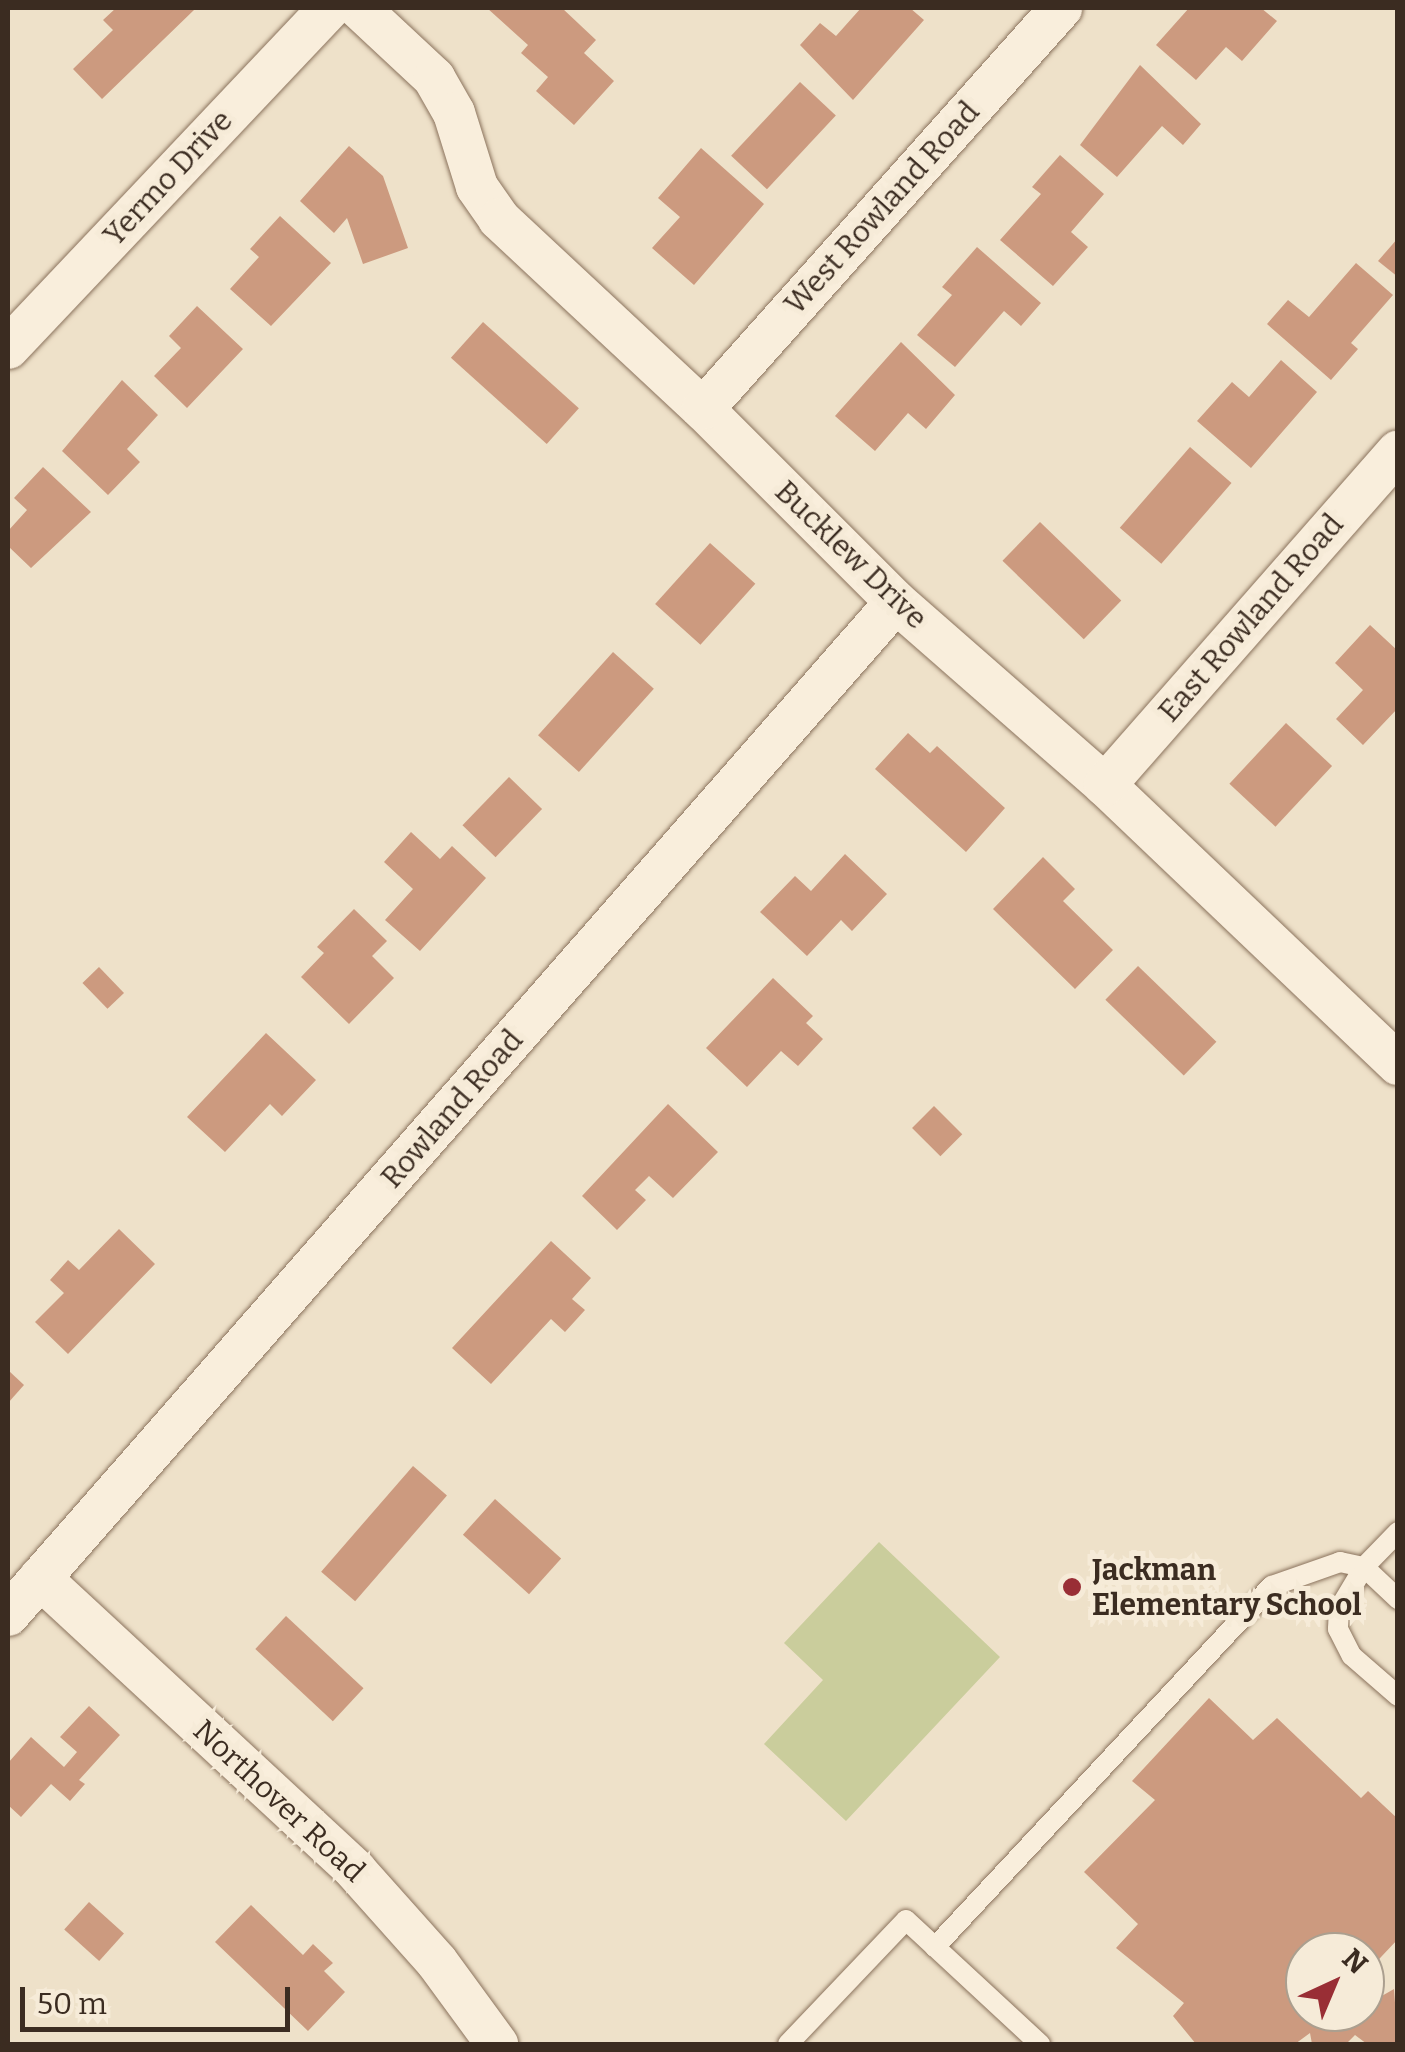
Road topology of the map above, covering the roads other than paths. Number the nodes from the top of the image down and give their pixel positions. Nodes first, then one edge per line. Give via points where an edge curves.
1 (329, 8) edge
2 (359, 8) edge
3 (1062, 8) edge
4 (8, 348) edge
5 (703, 408) junction
6 (1398, 452) edge
7 (896, 602) junction
8 (1105, 785) junction
9 (1398, 1064) edge
10 (1398, 1532) edge
11 (1364, 1567) junction
12 (40, 1578) junction
13 (1398, 1600) edge
14 (8, 1615) edge
15 (1398, 1696) edge
16 (935, 1947) junction
17 (497, 2044) edge
18 (788, 2044) edge
19 (1040, 2044) edge

1 - 4 street, Yermo Drive
2 - 5 street, Bucklew Drive via 434,78 454,113 477,187 499,219
3 - 5 street, West Rowland Road
5 - 7 street, Bucklew Drive
6 - 8 street, East Rowland Road
7 - 8 street, Bucklew Drive
7 - 12 street, Rowland Road
8 - 9 street, Bucklew Drive
10 - 11 lane
11 - 13 lane
11 - 15 lane via 1340,1609 1338,1629 1352,1656
11 - 16 lane via 1340,1562 1272,1586
12 - 14 street, Rowland Road
12 - 17 street, Northover Road via 355,1870 437,1962
16 - 18 lane via 906,1920
16 - 19 lane

